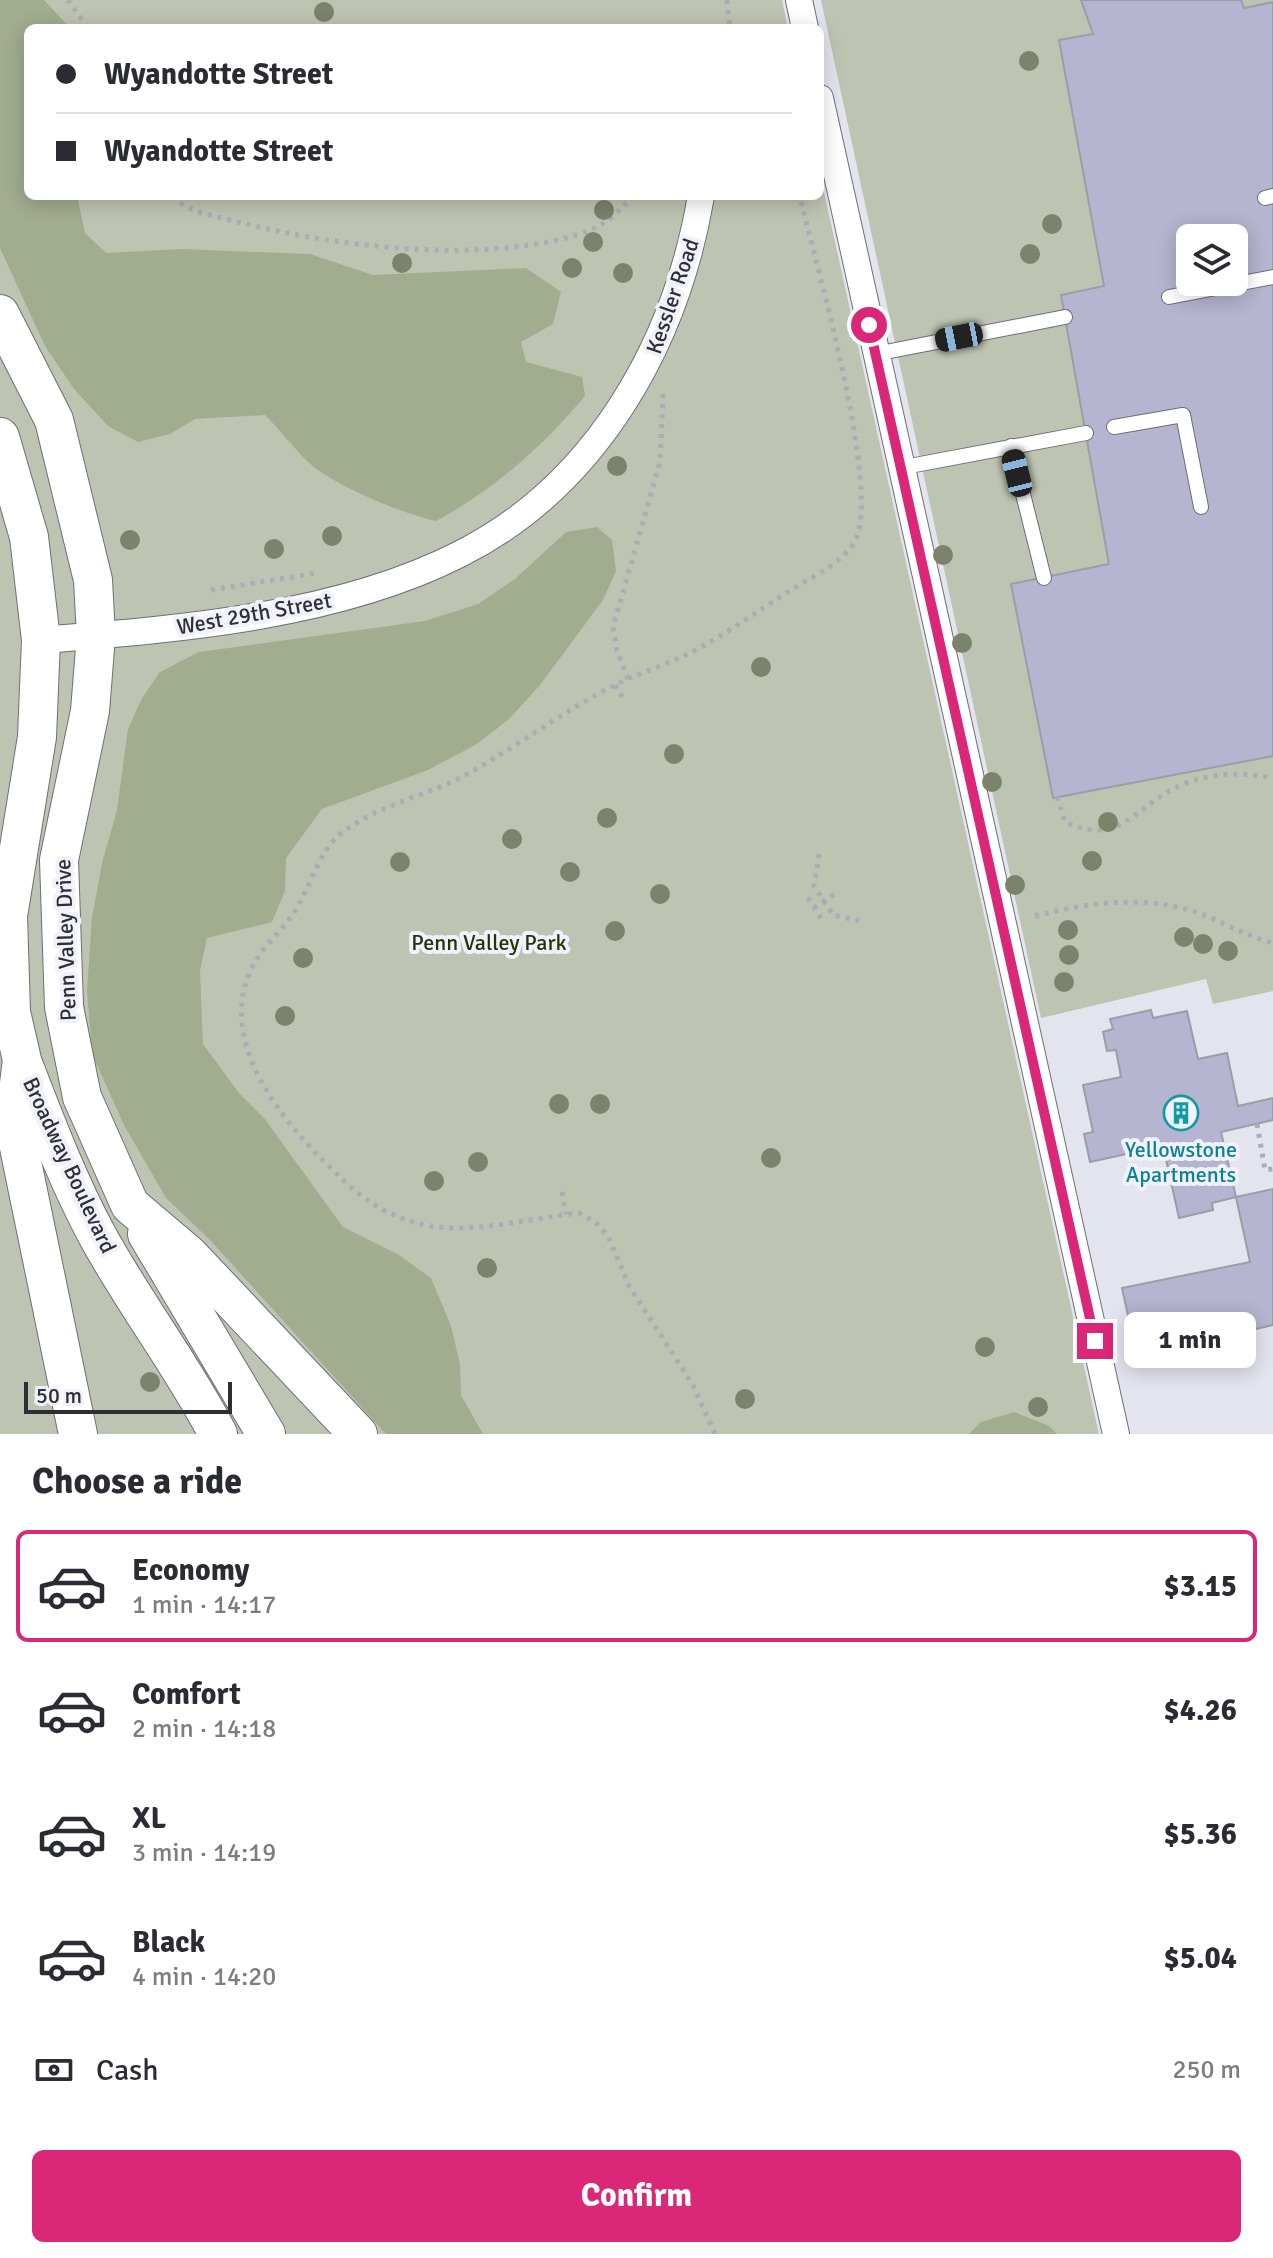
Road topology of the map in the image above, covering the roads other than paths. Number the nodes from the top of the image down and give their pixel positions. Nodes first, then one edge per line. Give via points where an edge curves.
1 (799, 0) edge
2 (804, 24) edge
3 (824, 117) edge
4 (700, 200) edge
5 (1273, 277) edge
6 (1169, 297) dead end
7 (0, 314) edge
8 (1065, 317) dead end
9 (875, 354) junction
10 (1114, 427) dead end
11 (1086, 433) dead end
12 (0, 437) edge
13 (1011, 446) junction
14 (899, 468) junction
15 (1201, 507) dead end
16 (460, 554) joint
17 (1044, 578) dead end
18 (96, 636) junction
19 (41, 640) junction
20 (22, 1060) junction
21 (130, 1205) junction
22 (78, 1434) edge
23 (218, 1434) edge
24 (266, 1434) edge
25 (358, 1434) edge
26 (1116, 1434) edge

1 - 2 street
3 - 9 street
4 - 16 street, Kessler Road via 681,284 647,366 599,440 529,511
5 - 6 lane
7 - 18 main road, Penn Valley Drive via 54,420 93,580
8 - 9 lane
9 - 14 street
10 - 15 lane via 1183,415
11 - 13 lane
12 - 19 main road, Penn Valley Drive via 29,537
13 - 14 lane
13 - 17 lane
14 - 26 street
16 - 18 street, West 29th Street via 357,594 193,627
18 - 19 street, West 29th Street
18 - 21 main road, Penn Valley Drive via 90,711 59,860 64,1007 82,1097
19 - 20 main road, Penn Valley Drive via 37,737 8,916 11,1012
20 - 22 main road, Penn Valley Drive via 14,1123
20 - 23 main road, Broadway Boulevard via 50,1135 98,1235
21 - 24 main road, Broadway Boulevard
21 - 25 main road, Penn Valley Drive via 189,1255

